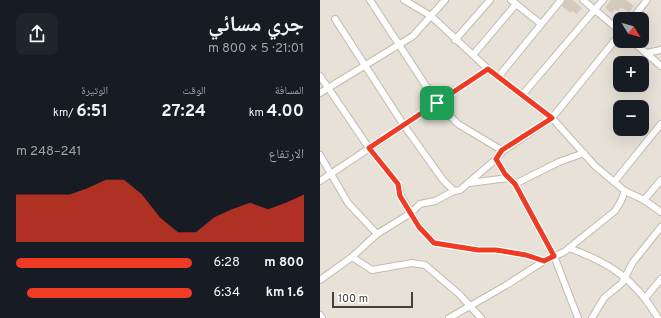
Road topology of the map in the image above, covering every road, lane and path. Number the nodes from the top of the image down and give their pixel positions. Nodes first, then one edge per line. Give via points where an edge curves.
1 (370, 0) edge
2 (404, 0) edge
3 (445, 0) edge
4 (490, 0) edge
5 (561, 0) edge
6 (584, 0) edge
7 (603, 0) edge
8 (647, 0) edge
9 (513, 2) edge
10 (595, 10) junction
11 (638, 12) edge
12 (431, 16) junction
13 (335, 19) dead end
14 (541, 24) junction
15 (613, 26) edge
16 (455, 40) junction
17 (613, 41) edge
18 (400, 44) junction
19 (640, 48) edge
20 (661, 50) edge
21 (646, 53) junction
22 (473, 55) junction
23 (365, 65) junction
24 (661, 66) edge
25 (488, 69) junction
26 (320, 76) edge
27 (499, 76) junction
28 (328, 87) junction
29 (320, 92) edge
30 (523, 94) junction
31 (437, 103) junction
32 (552, 118) junction
33 (403, 124) junction
34 (661, 124) edge
35 (369, 148) junction
36 (502, 150) junction
37 (584, 154) junction
38 (320, 155) edge
39 (496, 159) junction
40 (332, 174) junction
41 (508, 178) junction
42 (661, 180) edge
43 (320, 181) edge
44 (469, 182) junction
45 (614, 182) junction
46 (515, 184) junction
47 (625, 190) junction
48 (454, 191) junction
49 (644, 200) junction
50 (661, 212) edge
51 (411, 213) junction
52 (661, 227) edge
53 (377, 234) junction
54 (569, 248) junction
55 (554, 256) junction
56 (352, 257) junction
57 (544, 261) junction
58 (624, 276) junction
59 (661, 279) edge
60 (320, 280) edge
61 (646, 298) junction
62 (470, 305) junction
63 (320, 316) edge
64 (322, 318) edge
65 (449, 318) edge
66 (481, 318) edge
67 (578, 318) edge
68 (592, 318) edge
69 (658, 318) edge

1 - 18 street
2 - 12 street
3 - 12 street
4 - 16 street
5 - 14 street
6 - 10 street
7 - 10 street
8 - 11 street
9 - 14 street
9 - 22 street
10 - 15 street
10 - 30 street
12 - 16 street
12 - 18 street via 420,29
13 - 23 street
14 - 27 street
16 - 22 street
17 - 32 street
18 - 23 street
18 - 31 street
19 - 21 street
20 - 21 street
21 - 24 street
22 - 25 street
23 - 28 street
23 - 33 street
25 - 27 street
25 - 31 street
26 - 28 street
27 - 30 street
28 - 29 street
28 - 35 street
30 - 32 street
31 - 33 street
31 - 36 street via 458,124
32 - 36 street
32 - 37 street
33 - 35 street
33 - 48 street via 443,180
34 - 45 street
35 - 40 street
35 - 51 street via 398,184 400,196
36 - 39 street
37 - 45 street
37 - 46 street via 559,162
38 - 40 street
39 - 41 street
39 - 44 street
40 - 43 street
40 - 53 street via 348,203
41 - 44 street
41 - 46 street
42 - 49 street
44 - 48 street via 460,190
45 - 47 street
46 - 55 street
47 - 49 street
47 - 54 street via 615,211
48 - 51 street via 435,201 420,204
49 - 50 street
51 - 53 street
51 - 57 street via 419,227 434,243 478,250 496,250
52 - 58 street
53 - 56 street
54 - 55 street
54 - 58 street via 596,258
55 - 57 street
55 - 67 street
56 - 60 street
56 - 62 street via 372,270 412,263 425,265
57 - 62 street
58 - 61 street
58 - 68 street via 622,283 599,304
59 - 61 street
61 - 69 street
62 - 65 street
62 - 66 street
63 - 64 street

